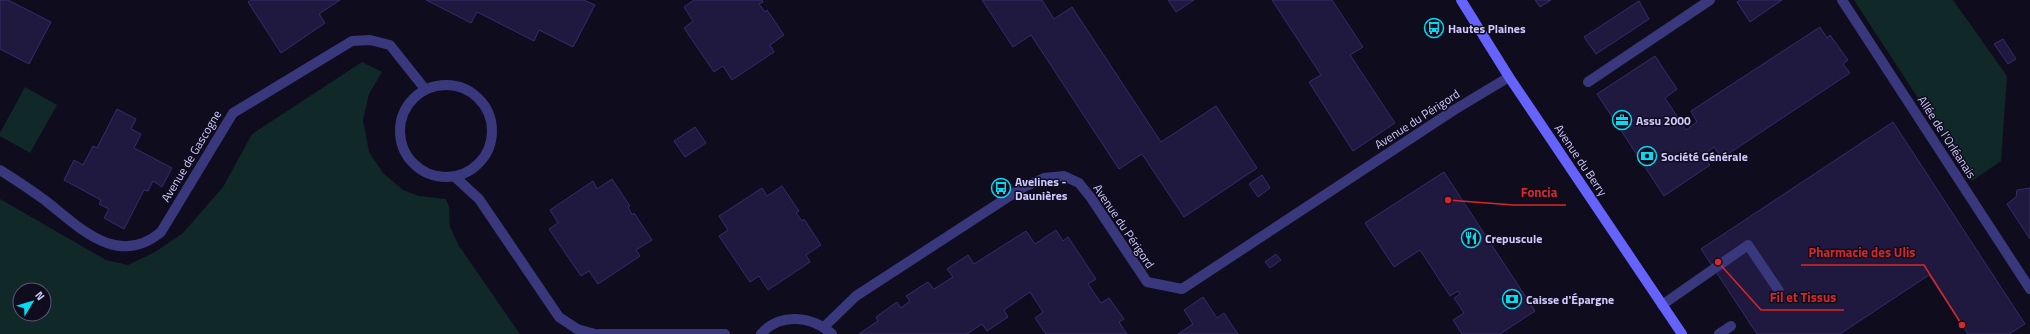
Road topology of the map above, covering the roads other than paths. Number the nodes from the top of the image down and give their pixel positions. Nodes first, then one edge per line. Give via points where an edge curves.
1 (1461, 0) edge
2 (1710, 0) edge
3 (1842, 0) edge
4 (1509, 77) junction
5 (1588, 82) dead end
6 (425, 89) junction
7 (0, 170) edge
8 (454, 177) junction
9 (2030, 289) edge
10 (1779, 291) dead end
11 (1662, 305) junction
12 (824, 326) junction
13 (1731, 326) dead end
14 (595, 334) edge
15 (599, 334) edge
16 (725, 334) edge
17 (760, 334) edge
18 (832, 334) edge
19 (1682, 334) edge
20 (1719, 334) edge

1 - 4 street, Avenue du Berry
2 - 5 street
3 - 9 street, Allée de l'Orléanais
4 - 11 street, Avenue du Berry
4 - 12 street, Avenue du Périgord via 1448,114 1182,289 1147,282 1079,183 1064,176 1044,178 1022,188 856,296
6 - 7 street, Avenue de Gascogne via 390,45 370,40 352,41 233,112 161,232 142,244 126,247 105,243 85,232 31,190
6 - 8 street via 412,99 404,111 400,125 400,140 414,165 426,173
6 - 8 street via 439,85 454,85 470,91 482,101 490,115 493,131 490,146 482,160
8 - 14 street via 479,199 559,317 577,329
10 - 11 street via 1748,245
11 - 19 street, Avenue du Berry
12 - 17 street via 809,320 793,318 778,322
12 - 18 street
13 - 20 street
15 - 16 street

